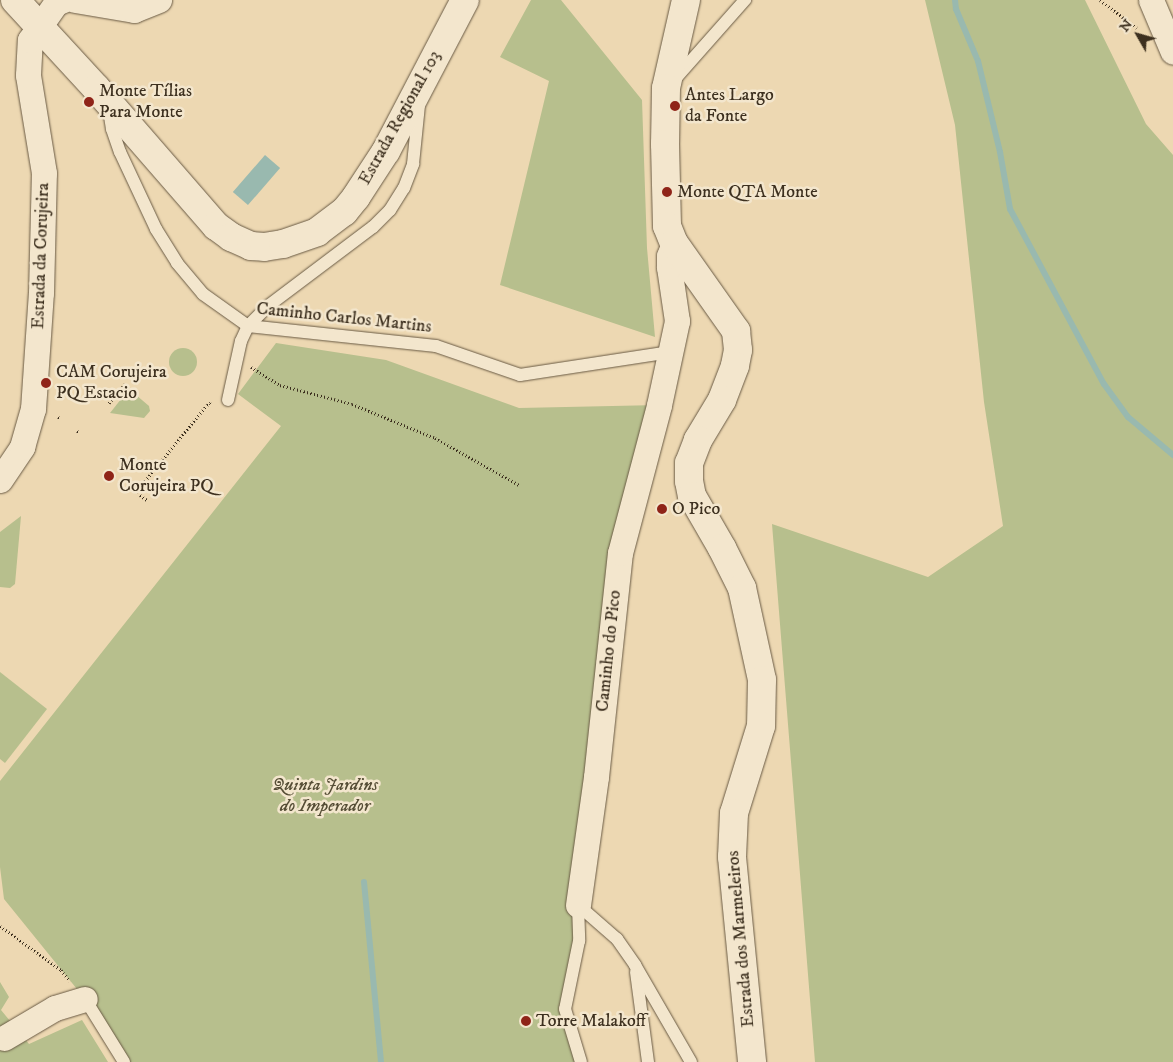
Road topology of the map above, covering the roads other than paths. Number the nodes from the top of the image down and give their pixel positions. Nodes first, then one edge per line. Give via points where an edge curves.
1 (15, 0) edge
2 (62, 0) edge
3 (76, 0) edge
4 (159, 0) edge
5 (465, 0) edge
6 (686, 0) edge
7 (745, 0) edge
8 (1151, 0) edge
9 (1173, 25) edge
10 (38, 27) junction
11 (1173, 52) edge
12 (422, 79) junction
13 (666, 88) junction
14 (108, 103) junction
15 (674, 244) junction
16 (248, 326) junction
17 (670, 352) junction
18 (228, 400) dead end
19 (0, 480) edge
20 (578, 905) junction
21 (635, 965) junction
22 (85, 998) joint
23 (4, 1038) dead end
24 (124, 1062) edge
25 (581, 1062) edge
26 (648, 1062) edge
27 (691, 1062) edge
28 (752, 1062) edge

1 - 10 main road, Estrada Regional 103
2 - 10 street, Estrada da Corujeira
3 - 4 street via 134,10
5 - 12 main road, Estrada Regional 103
6 - 13 main road, Estrada dos Marmeleiros
7 - 13 lane
8 - 9 street
8 - 11 street
10 - 14 main road, Estrada Regional 103
10 - 19 street, Estrada da Corujeira via 30,40 28,75 44,173 41,294 33,409 22,447
12 - 14 main road, Estrada Regional 103 via 386,151 344,212 318,232 264,247 251,246 216,226
12 - 16 lane via 413,164 404,188 390,210 373,227 268,306
13 - 15 main road, Estrada dos Marmeleiros via 667,226
14 - 16 lane, Caminho Carlos Martins via 120,152 160,236 203,294
15 - 17 street, Caminho do Pico via 669,267 677,321
15 - 28 main road, Estrada dos Marmeleiros via 736,331 738,350 722,400 688,463 692,496 742,588 762,680 761,726 734,813 732,857
16 - 17 lane, Caminho Carlos Martins via 436,346 520,376
16 - 18 lane via 241,341
17 - 20 street, Caminho do Pico via 653,431 620,553 596,777
20 - 21 lane via 617,939
20 - 25 lane, Caminho do Pico via 579,941 565,1009
21 - 26 lane
21 - 27 lane
22 - 23 street via 55,1008
22 - 24 lane

